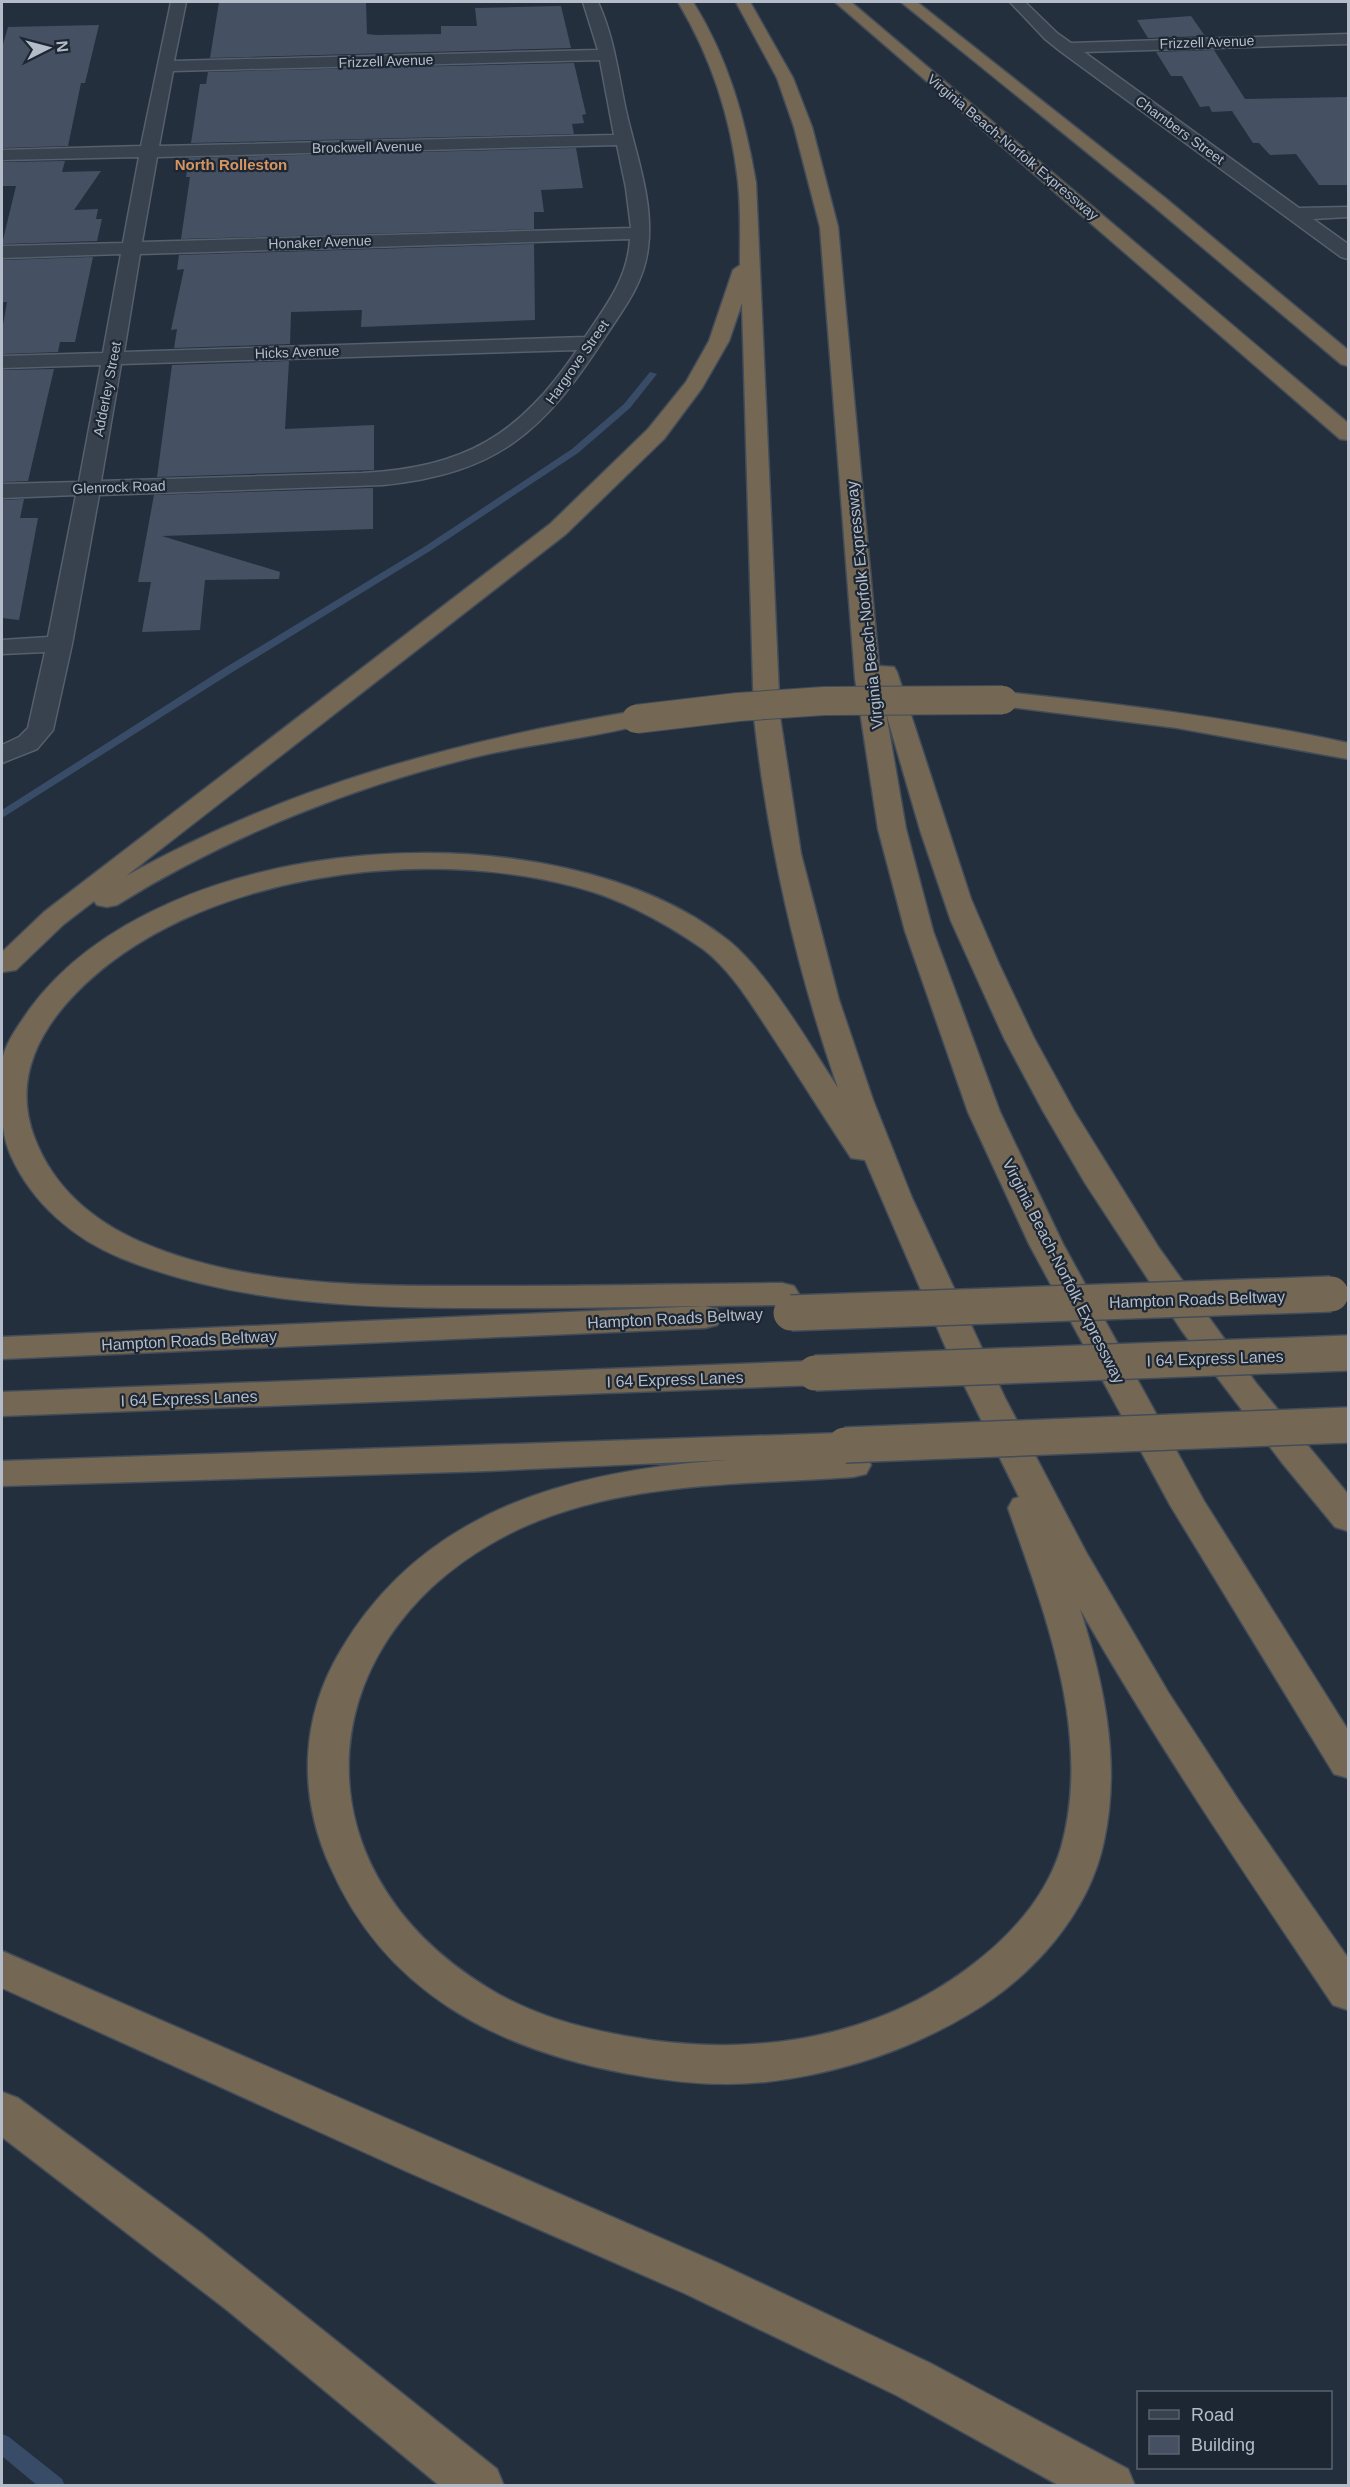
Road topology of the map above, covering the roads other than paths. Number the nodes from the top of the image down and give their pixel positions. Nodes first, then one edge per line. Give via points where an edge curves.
1 (178, 2) edge
2 (591, 2) edge
3 (686, 2) edge
4 (743, 2) edge
5 (842, 2) edge
6 (908, 2) edge
7 (1017, 2) edge
8 (1348, 39) edge
9 (1066, 48) junction
10 (608, 56) junction
11 (164, 66) junction
12 (625, 140) junction
13 (147, 151) junction
14 (2, 156) edge
15 (1348, 212) edge
16 (1296, 214) junction
17 (638, 233) junction
18 (751, 242) junction
19 (133, 248) junction
20 (2, 252) edge
21 (1348, 253) edge
22 (1256, 283) junction
23 (592, 343) junction
24 (1348, 343) edge
25 (112, 358) junction
26 (1348, 360) edge
27 (2, 362) edge
28 (1348, 434) edge
29 (236, 483) joint
30 (88, 488) junction
31 (2, 491) edge
32 (865, 620) junction
33 (60, 644) junction
34 (2, 647) edge
35 (1348, 752) edge
36 (2, 755) edge
37 (4, 966) edge
38 (906, 1222) junction
39 (1340, 1294) edge
40 (787, 1304) junction
41 (2, 1348) edge
42 (1348, 1353) edge
43 (986, 1399) junction
44 (2, 1404) edge
45 (1348, 1425) edge
46 (849, 1455) junction
47 (2, 1474) edge
48 (1348, 1518) edge
49 (1348, 1763) edge
50 (2, 1969) edge
51 (1348, 1992) edge
52 (2, 2112) edge
53 (479, 2486) edge
54 (1110, 2486) edge

1 - 11 street, Adderley Street
2 - 10 street, Hargrove Street
3 - 18 highway via 708,41 735,116 747,183
4 - 32 highway, Virginia Beach-Norfolk Expressway via 785,78 803,128 829,227
5 - 28 highway, Virginia Beach-Norfolk Expressway
6 - 22 highway
7 - 9 street, Chambers Street
8 - 9 street, Frizzell Avenue
9 - 16 street, Chambers Street
10 - 11 street, Frizzell Avenue
10 - 12 street, Hargrove Street
11 - 13 street, Adderley Street
12 - 13 street, Brockwell Avenue
12 - 17 street, Hargrove Street via 639,207
13 - 14 street, Brockwell Avenue
13 - 19 street, Adderley Street
15 - 16 street
16 - 21 street, Chambers Street
17 - 19 street, Honaker Avenue
17 - 23 street, Hargrove Street via 636,267
18 - 37 highway via 719,341 694,384 648,442 558,529 54,918
18 - 38 highway via 767,717 777,801 797,900 826,1007 867,1126
19 - 20 street, Honaker Avenue
19 - 25 street, Adderley Street
22 - 24 highway
22 - 26 highway
23 - 25 street, Hicks Avenue
23 - 29 street, Hargrove Street via 543,409 514,436 474,459 411,475
25 - 27 street, Hicks Avenue
25 - 30 street, Adderley Street
29 - 30 street, Glenrock Road
30 - 31 street, Glenrock Road
30 - 33 street, Adderley Street
32 - 48 highway via 900,711 948,874 983,963 1031,1061 1086,1158 1154,1264 1230,1373
32 - 49 highway, Virginia Beach-Norfolk Expressway via 868,678 892,829 919,931 984,1112 1046,1244 1188,1505
33 - 34 street
33 - 36 street, Adderley Street via 40,730 28,743
35 - 37 highway, bridge via 1222,725 1003,700 824,701 636,719 527,738 432,761 294,806 138,879
38 - 40 highway via 764,1000 716,945 646,902 596,885 503,865 434,861 349,864 248,884 160,917 115,943 77,974 46,1007 24,1042 14,1073 9,1102 16,1131 32,1171 55,1200 88,1227 129,1249 177,1267 310,1292
38 - 43 highway
39 - 40 highway, Hampton Roads Beltway, bridge via 1119,1301
40 - 41 highway, Hampton Roads Beltway
42 - 44 highway, I 64 Express Lanes, bridge
43 - 46 highway via 1065,1621 1084,1691 1090,1746 1091,1802 1082,1848 1058,1904 1022,1951 973,1992 914,2025 832,2052 756,2063 679,2064 589,2048 519,2025 458,1992 398,1941 362,1892 338,1837 328,1791 329,1735 339,1695 361,1648 425,1571 506,1520 570,1497 666,1476
43 - 51 highway via 1154,1704
45 - 46 highway, bridge via 1159,1433
46 - 47 highway via 684,1449
50 - 54 highway via 701,2278 914,2379
52 - 53 highway via 304,2342

